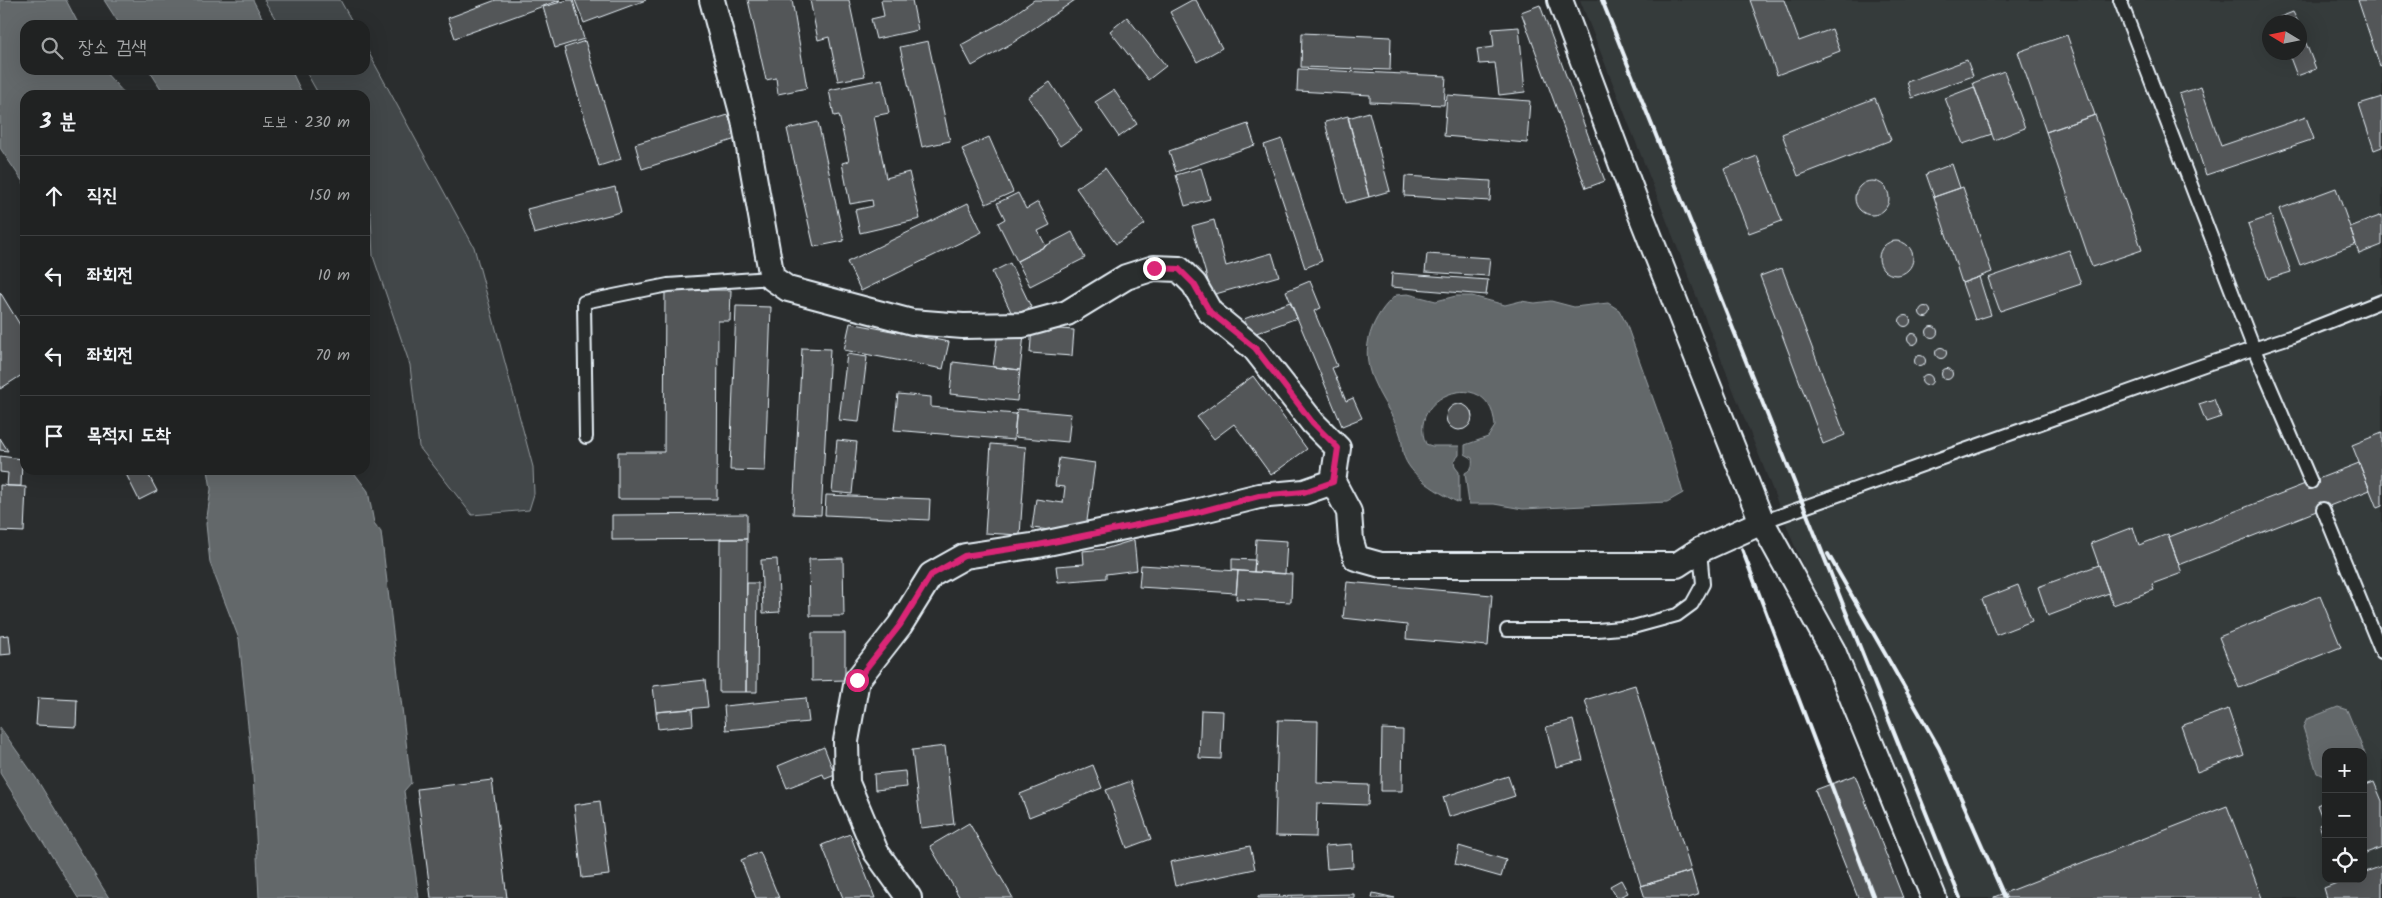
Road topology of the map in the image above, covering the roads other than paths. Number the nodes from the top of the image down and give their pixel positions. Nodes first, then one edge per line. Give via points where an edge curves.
1 (712, 0) edge
2 (1560, 0) edge
3 (2120, 0) edge
4 (772, 278) junction
5 (2382, 301) edge
6 (2254, 349) junction
7 (586, 437) dead end
8 (1333, 482) junction
9 (2312, 482) dead end
10 (2323, 509) dead end
11 (1762, 522) junction
12 (1700, 550) junction
13 (1507, 630) dead end
14 (2382, 653) edge
15 (908, 898) edge
16 (1934, 898) edge

1 - 4 street via 744,120
2 - 11 street
3 - 6 lane
4 - 7 lane via 668,285 584,302
4 - 8 street via 788,289 912,322 963,326 1023,325 1068,313 1126,277 1154,268 1179,269 1194,284 1210,312 1255,348 1313,423 1338,448
5 - 6 lane
6 - 9 lane
6 - 11 lane
8 - 12 street via 1349,512 1350,540 1356,558 1381,565 1677,565
8 - 15 street via 1304,492 1259,496 1191,514 1038,545 964,556 931,575 900,625 857,680 846,741 847,783 876,852
10 - 14 lane
11 - 12 street
11 - 16 street via 1833,651
12 - 13 lane via 1703,584 1692,604 1677,616 1633,627 1597,630

